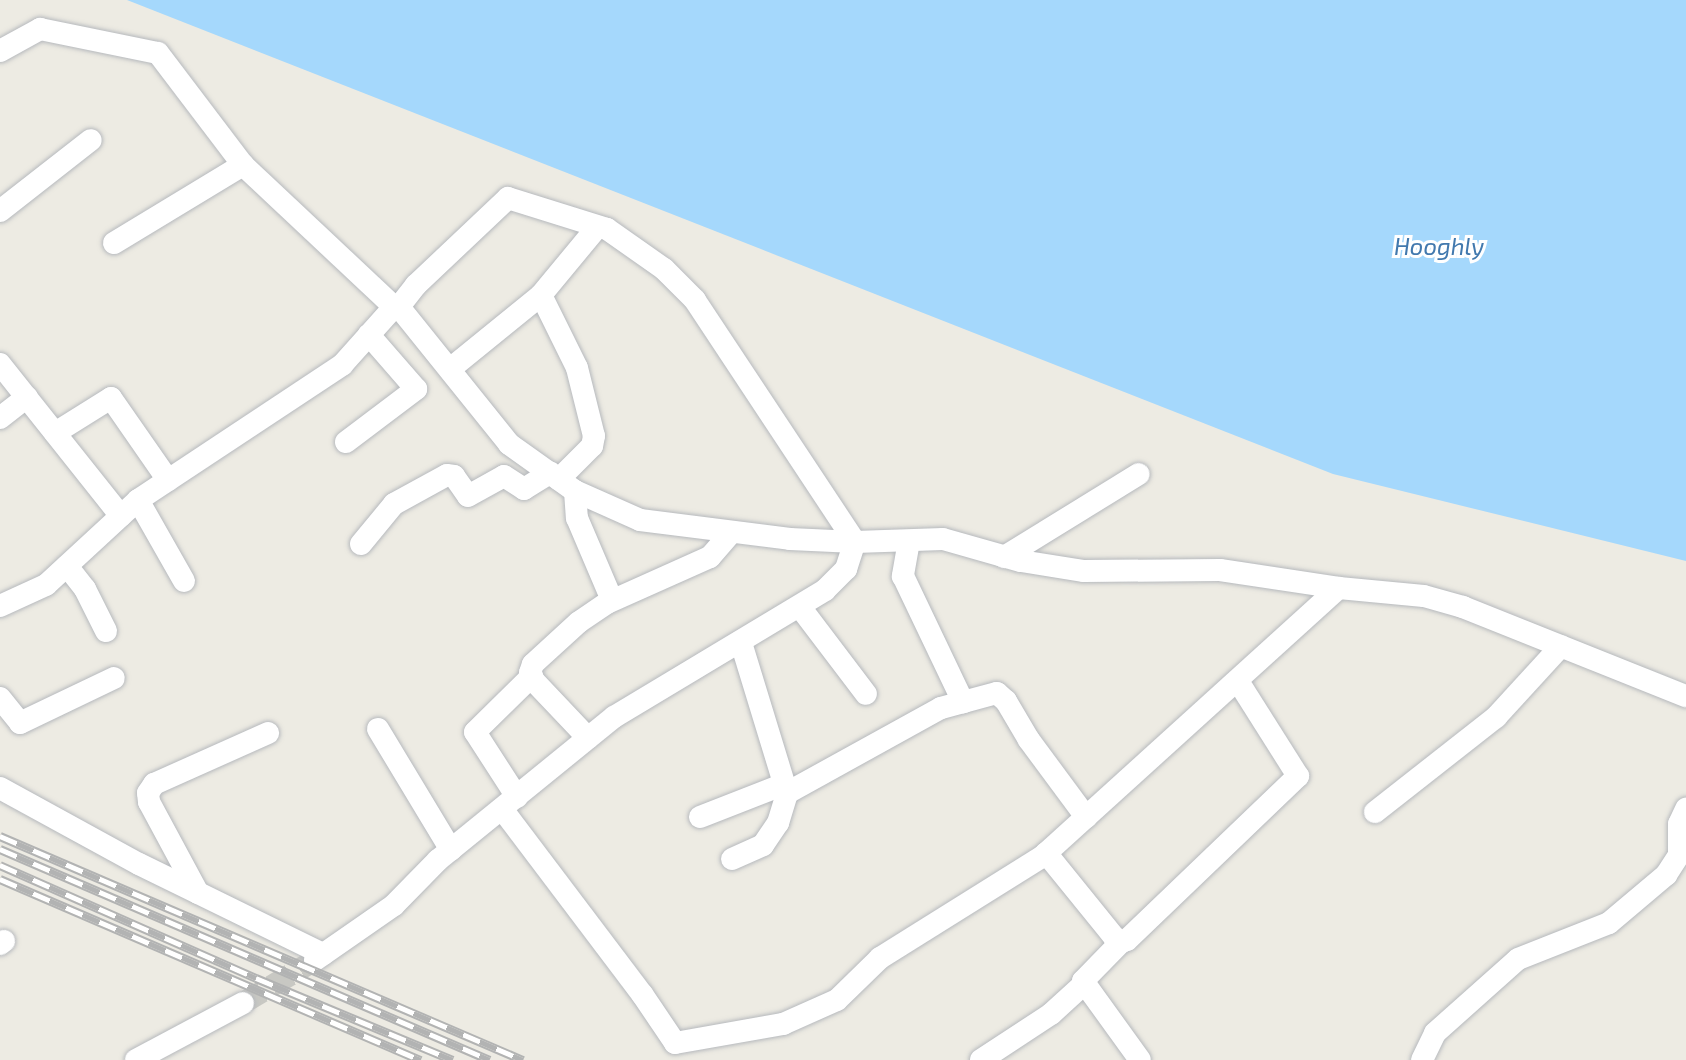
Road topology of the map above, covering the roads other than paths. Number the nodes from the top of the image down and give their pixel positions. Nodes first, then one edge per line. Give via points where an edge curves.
1 (0, 51) edge
2 (91, 140) dead end
3 (243, 165) junction
4 (0, 211) edge
5 (598, 226) junction
6 (114, 243) dead end
7 (541, 295) junction
8 (396, 307) junction
9 (369, 335) junction
10 (0, 364) edge
11 (450, 369) junction
12 (27, 397) junction
13 (0, 418) edge
14 (55, 433) junction
15 (346, 442) dead end
16 (1139, 474) dead end
17 (168, 480) junction
18 (561, 481) junction
19 (138, 500) junction
20 (121, 516) junction
21 (731, 533) junction
22 (909, 541) junction
23 (855, 542) junction
24 (361, 544) dead end
25 (1004, 557) junction
26 (67, 566) junction
27 (184, 581) dead end
28 (1339, 588) junction
29 (612, 600) junction
30 (0, 606) edge
31 (800, 607) junction
32 (106, 631) dead end
33 (741, 643) junction
34 (1561, 646) junction
35 (532, 676) junction
36 (114, 678) dead end
37 (1238, 681) junction
38 (866, 694) dead end
39 (1686, 696) edge
40 (0, 698) edge
41 (963, 702) junction
42 (378, 729) dead end
43 (268, 733) dead end
44 (588, 738) junction
45 (0, 788) edge
46 (786, 788) junction
47 (510, 803) junction
48 (1686, 809) edge
49 (1375, 812) dead end
50 (700, 817) dead end
51 (1086, 817) junction
52 (451, 850) junction
53 (1046, 853) junction
54 (732, 859) dead end
55 (198, 893) junction
56 (1121, 942) junction
57 (1084, 984) junction
58 (243, 1003) tunnel mouth
59 (136, 1060) edge
60 (981, 1060) edge
61 (1140, 1060) edge
62 (1422, 1060) edge

1 - 3 street via 40,29 158,53
2 - 4 street
3 - 6 street
3 - 8 street
5 - 7 street
5 - 8 street via 508,198
5 - 23 street via 664,269 695,300
7 - 11 street
7 - 18 street via 577,368 594,436 592,446
8 - 9 street
8 - 11 street
9 - 15 street via 416,389
9 - 17 street via 342,365
10 - 12 street
11 - 18 street via 509,444
12 - 13 street
12 - 14 street
14 - 17 street via 111,398
14 - 20 street
16 - 25 street
17 - 19 street
18 - 21 street via 640,520
18 - 24 street via 522,489 504,476 468,496 450,474 394,504
18 - 29 street
19 - 20 street
19 - 27 street
20 - 26 street
21 - 23 street
21 - 29 street via 710,557
22 - 23 street
22 - 25 street via 954,541
22 - 41 street via 903,576
23 - 31 street via 846,569
25 - 28 street via 1084,571 1220,570
26 - 30 street via 46,585
26 - 32 street
28 - 34 street via 1441,599
28 - 37 street
29 - 35 street via 533,664
31 - 33 street
31 - 38 street
33 - 44 street via 614,717
33 - 46 street
34 - 39 street
34 - 49 street via 1496,717
35 - 44 street
35 - 47 street via 475,732
36 - 40 street via 20,723
37 - 51 street
37 - 56 street via 1298,776
41 - 46 street via 941,708
41 - 51 street via 991,693 1002,696
42 - 52 street
43 - 55 street via 154,784 148,793
44 - 47 street
45 - 55 street
46 - 50 street
46 - 54 street via 778,823 763,845
47 - 52 street
47 - 53 street via 670,1039 680,1044 783,1024 837,1000 880,958
48 - 62 street via 1679,824 1679,855 1666,875 1609,923 1518,959 1435,1033
51 - 53 street
52 - 55 street via 394,905 319,957
53 - 56 street
56 - 57 street via 1085,976
57 - 60 street via 1051,1014
57 - 61 street
58 - 59 street

